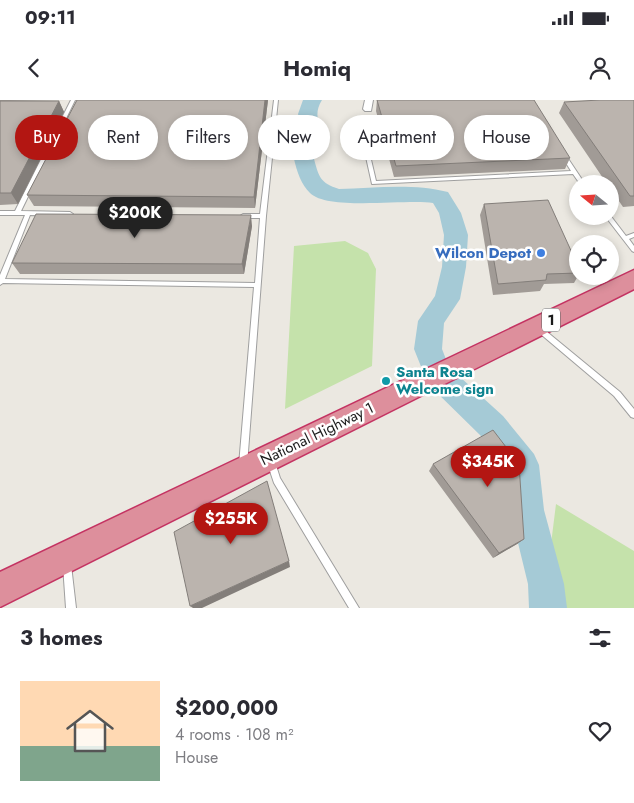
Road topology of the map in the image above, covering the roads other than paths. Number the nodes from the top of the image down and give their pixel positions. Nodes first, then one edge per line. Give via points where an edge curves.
1 (72, 100) edge
2 (276, 100) edge
3 (59, 106) edge
4 (69, 106) junction
5 (559, 148) edge
6 (369, 160) edge
7 (575, 172) junction
8 (577, 175) edge
9 (0, 213) edge
10 (17, 214) junction
11 (28, 214) junction
12 (77, 214) edge
13 (234, 216) edge
14 (263, 216) junction
15 (615, 225) edge
16 (634, 234) edge
17 (625, 238) junction
18 (634, 250) edge
19 (634, 279) edge
20 (1, 282) edge
21 (257, 285) junction
22 (537, 327) junction
23 (634, 415) edge
24 (270, 457) junction
25 (243, 470) junction
26 (66, 557) junction
27 (0, 590) edge
28 (71, 608) edge
29 (354, 608) edge

1 - 4 lane
2 - 14 lane
3 - 4 lane
4 - 10 lane
5 - 7 lane
6 - 7 lane via 374,183
7 - 8 lane
9 - 10 lane
10 - 11 lane
11 - 12 lane
11 - 20 lane
13 - 14 lane
14 - 21 lane
15 - 17 lane
16 - 17 lane
17 - 18 lane
19 - 22 highway, National Highway 1 / 1
20 - 21 lane
21 - 25 lane
22 - 23 lane via 617,394
22 - 24 highway, National Highway 1 / 1
24 - 25 highway, National Highway 1 / 1
24 - 29 lane via 277,480
25 - 26 highway, National Highway 1 / 1
26 - 27 highway, National Highway 1 / 1
26 - 28 lane

